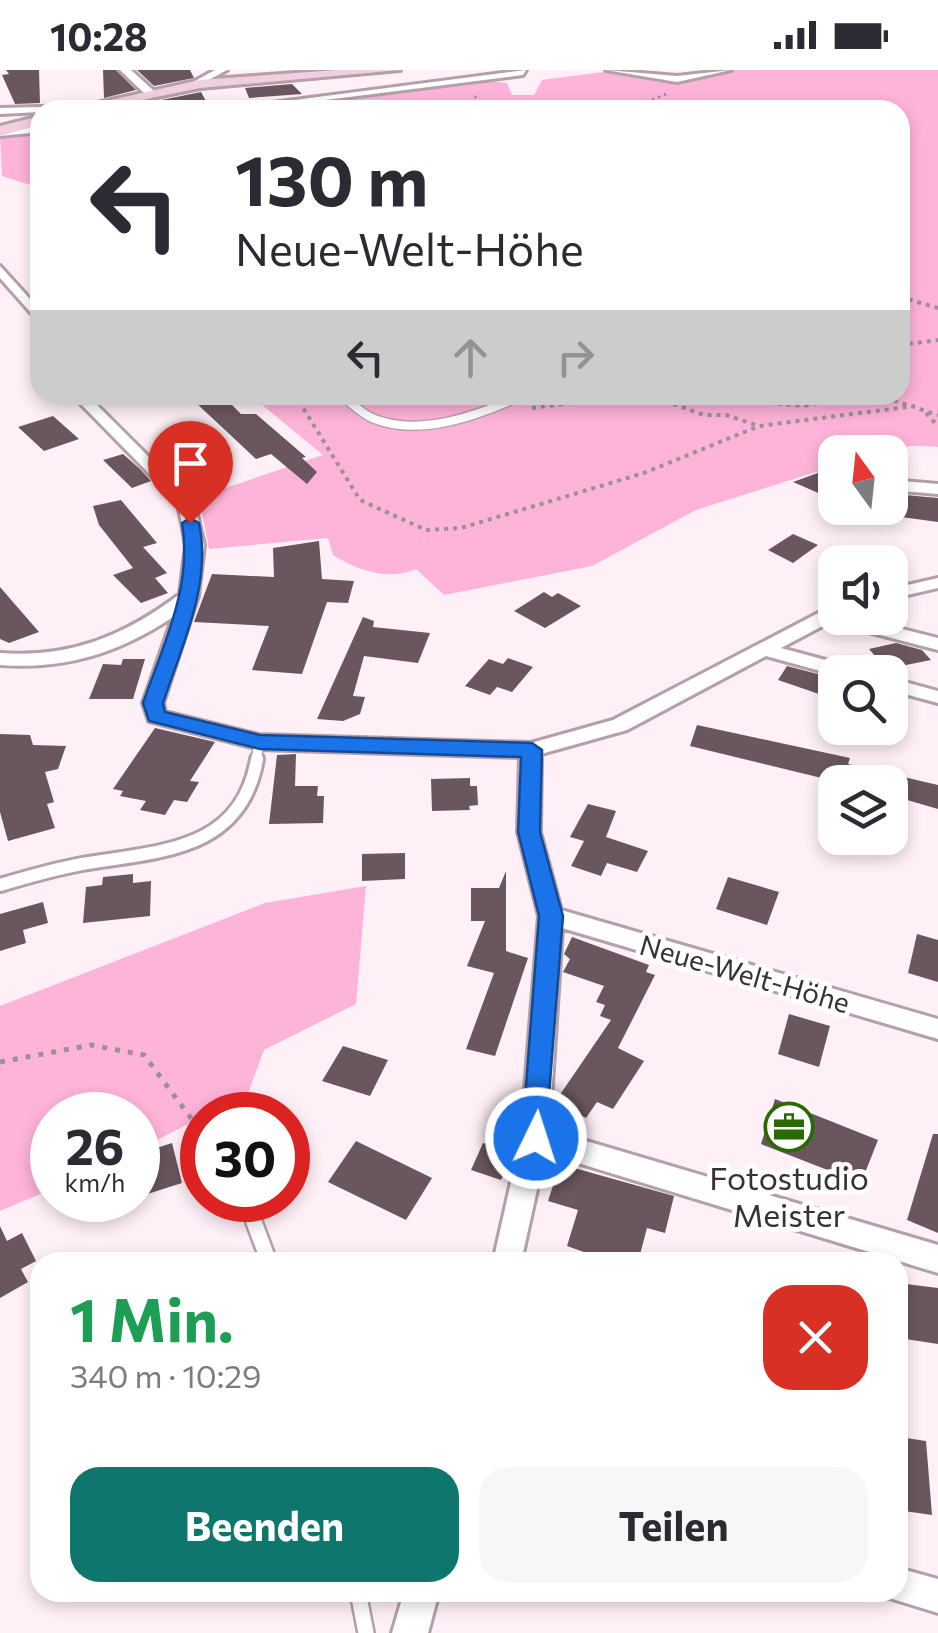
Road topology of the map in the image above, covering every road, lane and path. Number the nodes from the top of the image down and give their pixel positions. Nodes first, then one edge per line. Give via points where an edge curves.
1 (125, 70) edge
2 (222, 70) edge
3 (392, 70) edge
4 (610, 70) edge
5 (726, 70) edge
6 (374, 72) edge
7 (523, 72) edge
8 (191, 86) junction
9 (150, 92) junction
10 (117, 100) edge
11 (302, 100) edge
12 (30, 111) edge
13 (0, 112) edge
14 (30, 123) edge
15 (30, 130) edge
16 (0, 132) edge
17 (0, 270) edge
18 (910, 301) edge
19 (30, 307) edge
20 (938, 308) edge
21 (938, 340) edge
22 (910, 344) edge
23 (90, 405) edge
24 (301, 405) edge
25 (354, 405) edge
26 (560, 405) edge
27 (676, 405) edge
28 (910, 405) edge
29 (500, 406) joint
30 (915, 406) junction
31 (924, 411) junction
32 (938, 415) edge
33 (759, 426) junction
34 (938, 426) edge
35 (908, 487) edge
36 (938, 490) edge
37 (938, 583) edge
38 (908, 590) edge
39 (189, 596) junction
40 (818, 620) edge
41 (907, 635) edge
42 (938, 644) edge
43 (761, 649) junction
44 (0, 659) edge
45 (818, 664) edge
46 (908, 689) edge
47 (938, 697) edge
48 (260, 742) junction
49 (532, 750) junction
50 (0, 885) edge
51 (551, 916) junction
52 (938, 1029) edge
53 (0, 1062) edge
54 (180, 1103) edge
55 (536, 1138) junction
56 (254, 1222) dead end
57 (266, 1252) edge
58 (510, 1252) edge
59 (938, 1260) edge
60 (908, 1588) edge
61 (938, 1596) edge
62 (360, 1602) edge
63 (419, 1602) edge
64 (366, 1633) edge
65 (410, 1633) edge

1 - 9 street
2 - 8 street
3 - 6 main road
4 - 5 street via 677,79
6 - 8 main road
7 - 11 street
8 - 9 main road
9 - 10 main road
12 - 13 street
14 - 16 main road
15 - 16 street
17 - 19 street
18 - 20 path
21 - 22 path
23 - 39 street via 184,495 195,545
24 - 33 path via 360,500 426,530 461,528 670,465
25 - 29 lane via 374,420 415,426
26 - 29 path
27 - 33 path
28 - 30 path
30 - 31 path
30 - 33 path
31 - 32 path
31 - 34 path
35 - 36 street
37 - 38 street
39 - 44 street via 114,646 64,659
39 - 48 street via 152,711
40 - 43 street
41 - 42 street
43 - 45 street
43 - 49 street via 620,725
46 - 47 street
48 - 49 street
48 - 50 lane via 241,807 220,829 161,852 58,868
49 - 51 street via 529,832
51 - 52 street, Neue-Welt-Höhe
51 - 55 street
53 - 54 path via 90,1045 144,1055
55 - 58 street
55 - 59 street
56 - 57 lane
60 - 61 street
62 - 64 lane
63 - 65 street

